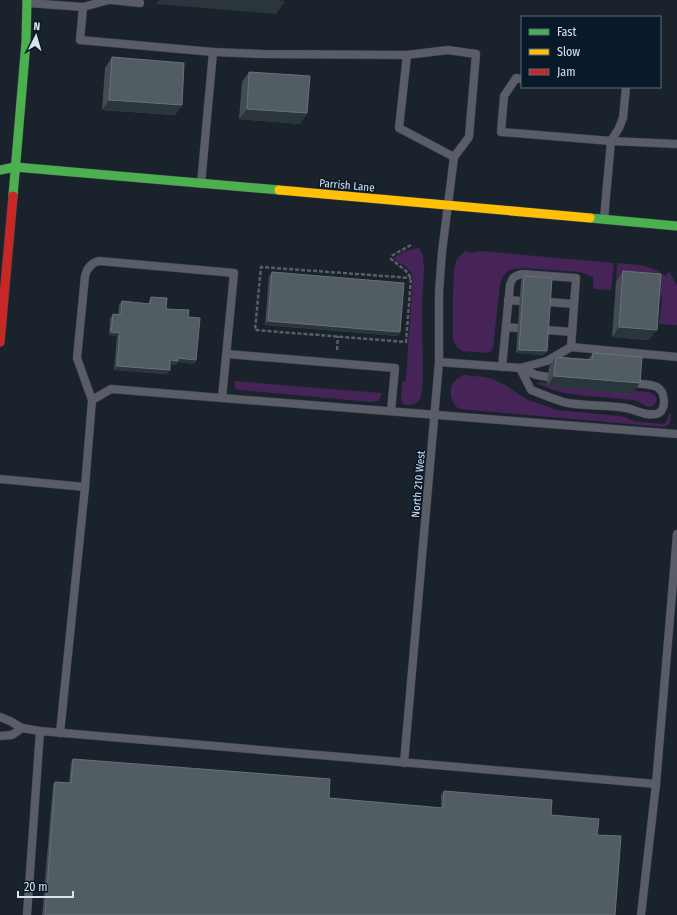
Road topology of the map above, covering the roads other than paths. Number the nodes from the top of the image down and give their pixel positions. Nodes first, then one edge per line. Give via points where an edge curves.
1 (110, 0) edge
2 (27, 2) edge
3 (140, 3) dead end
4 (82, 7) junction
5 (213, 52) junction
6 (407, 55) junction
7 (521, 79) edge
8 (626, 88) edge
9 (611, 141) junction
10 (677, 144) edge
11 (454, 157) junction
12 (0, 159) edge
13 (15, 168) junction
14 (0, 170) edge
15 (201, 184) junction
16 (448, 206) junction
17 (604, 220) junction
18 (677, 226) edge
19 (508, 300) junction
20 (520, 300) dead end
21 (548, 302) edge
22 (574, 304) junction
23 (506, 327) junction
24 (518, 328) dead end
25 (546, 330) edge
26 (572, 332) junction
27 (0, 342) edge
28 (571, 347) junction
29 (227, 354) junction
30 (677, 357) edge
31 (439, 362) junction
32 (502, 367) junction
33 (520, 368) junction
34 (548, 377) dead end
35 (633, 383) edge
36 (222, 398) junction
37 (92, 400) junction
38 (391, 411) junction
39 (435, 415) junction
40 (677, 434) edge
41 (0, 479) edge
42 (85, 487) junction
43 (677, 534) edge
44 (0, 717) edge
45 (22, 728) junction
46 (40, 731) junction
47 (60, 733) junction
48 (0, 736) edge
49 (404, 762) junction
50 (656, 784) junction
51 (27, 915) edge
52 (641, 915) edge

1 - 3 lane
1 - 4 lane
2 - 4 lane
2 - 13 main road
4 - 5 lane via 80,40
5 - 6 lane
5 - 15 lane
6 - 11 lane via 399,128
6 - 11 lane via 448,50 476,54 469,137
7 - 9 lane via 516,78 504,96 501,132
8 - 9 lane via 623,118
9 - 10 lane
9 - 17 lane
11 - 16 lane, North 210 West
12 - 13 main road, Parrish Lane
13 - 14 main road, Parrish Lane
13 - 15 main road, Parrish Lane
13 - 27 main road
15 - 16 main road, Parrish Lane
16 - 17 main road, Parrish Lane
16 - 31 lane, North 210 West via 439,292
17 - 18 main road, Parrish Lane
19 - 20 lane
19 - 22 lane via 512,279 522,274 576,278
19 - 23 lane
21 - 22 lane
22 - 26 lane
23 - 24 lane
23 - 32 lane
25 - 26 lane
26 - 28 lane
28 - 30 lane
28 - 33 lane via 547,361
29 - 36 lane
29 - 37 lane via 234,272 95,262 88,268 85,276 77,358
29 - 38 lane via 395,368
31 - 32 lane
31 - 39 lane, North 210 West
32 - 33 lane
33 - 34 lane
33 - 35 lane via 531,390 567,403 625,408 646,414 662,410 663,395 659,388
36 - 37 lane via 111,389
36 - 38 lane
37 - 42 lane
38 - 39 lane
39 - 40 lane
39 - 49 lane, North 210 West
41 - 42 lane
42 - 47 lane
43 - 50 lane
44 - 45 lane
45 - 46 lane
45 - 48 lane via 12,735
46 - 47 lane
46 - 51 lane
47 - 49 lane
49 - 50 lane
50 - 52 lane

